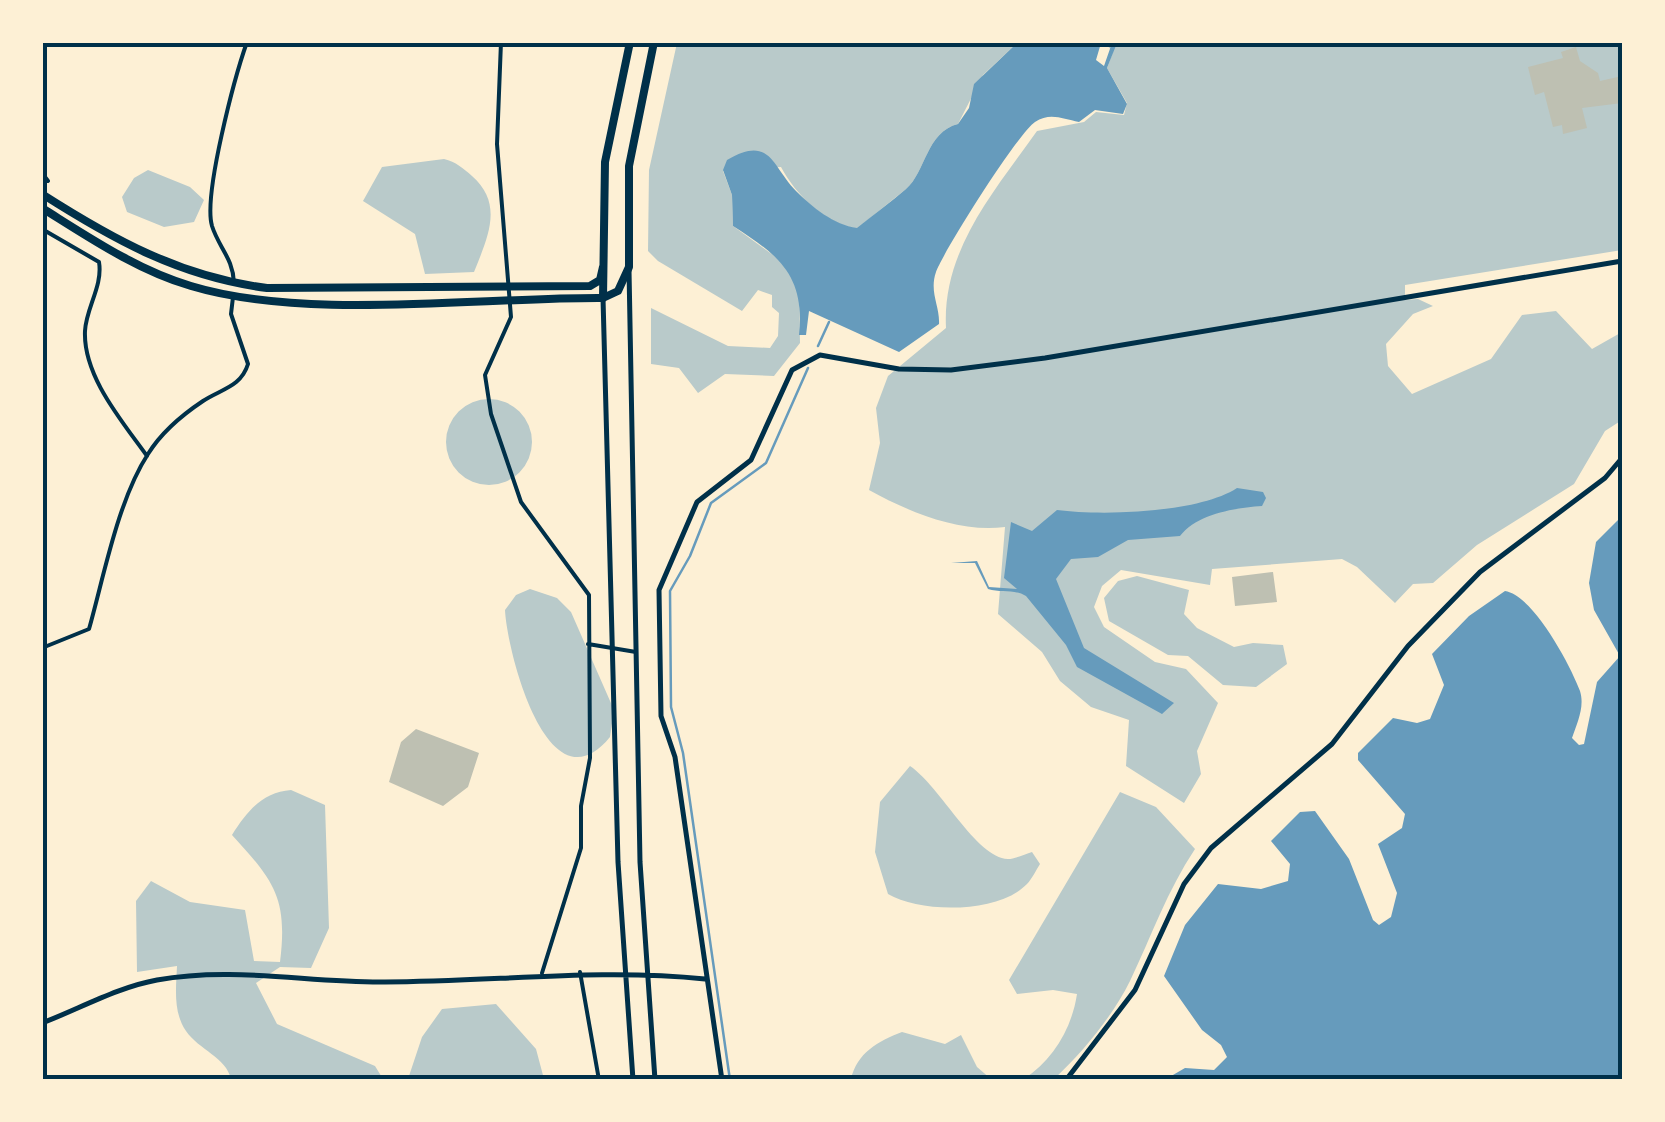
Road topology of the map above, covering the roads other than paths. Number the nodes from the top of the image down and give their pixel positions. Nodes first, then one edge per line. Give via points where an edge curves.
1 (247, 42) edge
2 (501, 42) edge
3 (630, 42) edge
4 (654, 42) edge
5 (42, 173) edge
6 (48, 181) dead end
7 (42, 194) edge
8 (42, 208) edge
9 (42, 228) edge
10 (78, 230) junction
11 (71, 243) junction
12 (1622, 261) edge
13 (603, 267) junction
14 (629, 267) junction
15 (234, 284) junction
16 (590, 286) junction
17 (603, 287) junction
18 (618, 290) junction
19 (233, 296) junction
20 (590, 298) junction
21 (603, 298) junction
22 (630, 302) junction
23 (604, 314) junction
24 (147, 456) junction
25 (1622, 458) edge
26 (588, 644) junction
27 (42, 648) edge
28 (612, 651) junction
29 (636, 652) junction
30 (580, 972) junction
31 (542, 973) junction
32 (625, 973) junction
33 (648, 973) junction
34 (705, 979) junction
35 (42, 1023) edge
36 (599, 1080) edge
37 (633, 1080) edge
38 (655, 1080) edge
39 (722, 1080) edge
40 (1066, 1080) edge

1 - 15 street via 211,203 212,225 230,256
2 - 26 street via 497,144 510,317 484,375 521,502 588,596
3 - 13 highway via 609,130
4 - 14 highway via 628,166
5 - 6 street
7 - 15 highway via 137,251
8 - 10 highway
9 - 11 street
10 - 11 street
10 - 19 highway via 156,273
11 - 24 street via 99,262 85,330 96,374
12 - 34 street via 1026,361 898,369 820,355 792,370 751,460 697,502 659,590 661,716 675,757
13 - 16 highway
13 - 17 highway
14 - 18 highway
14 - 22 street
15 - 16 highway via 296,290
16 - 17 highway
17 - 18 highway
17 - 21 highway
18 - 21 highway
18 - 22 street
19 - 20 highway via 333,303
19 - 24 street via 231,314 246,371 165,432
20 - 21 highway
20 - 23 street
21 - 23 street
22 - 29 street
23 - 28 street
24 - 27 street via 89,629
25 - 40 street via 1480,572 1408,646 1332,744 1211,848 1184,884 1135,990
26 - 28 street
26 - 31 street via 590,758 581,848
28 - 29 street
28 - 32 street
29 - 33 street
30 - 31 street
30 - 32 street
30 - 36 street
31 - 35 street via 384,982 190,975 129,988
32 - 33 street
32 - 37 street
33 - 34 street
33 - 38 street
34 - 39 street

